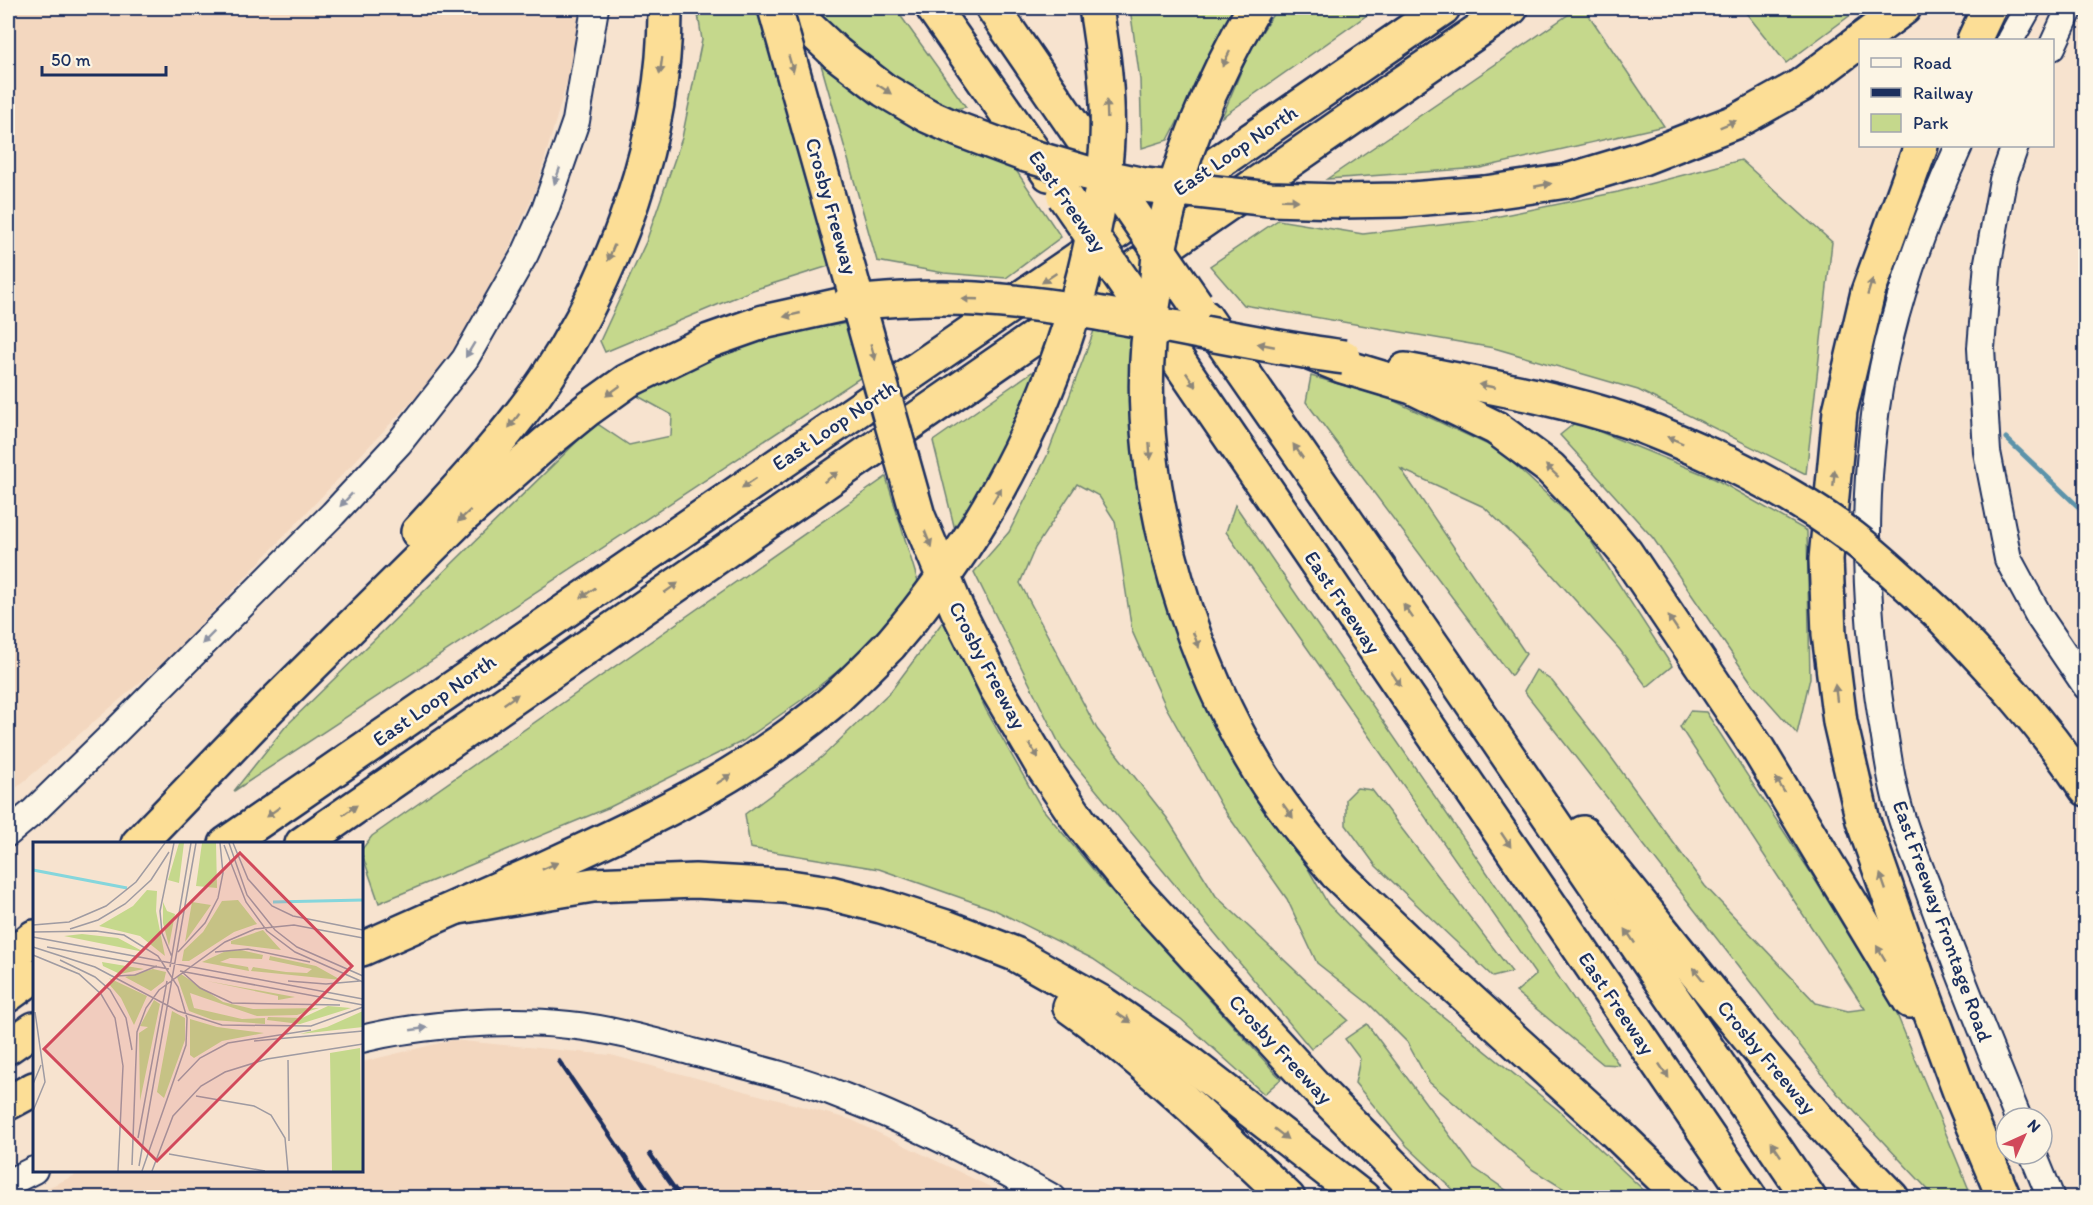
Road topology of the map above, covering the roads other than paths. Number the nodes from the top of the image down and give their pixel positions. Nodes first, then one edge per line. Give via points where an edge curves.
1 (595, 8) edge
2 (665, 8) edge
3 (775, 8) edge
4 (788, 8) edge
5 (933, 8) edge
6 (993, 8) edge
7 (1096, 8) edge
8 (1254, 8) edge
9 (1443, 8) edge
10 (1511, 8) edge
11 (1904, 8) edge
12 (1989, 8) edge
13 (2028, 8) edge
14 (2070, 8) edge
15 (1864, 39) edge
16 (1974, 39) edge
17 (2011, 39) edge
18 (1859, 42) edge
19 (2054, 43) edge
20 (1921, 147) edge
21 (1959, 147) edge
22 (2016, 147) edge
23 (1343, 362) junction
24 (1442, 659) junction
25 (2085, 686) edge
26 (268, 708) junction
27 (2085, 789) edge
28 (8, 833) edge
29 (139, 842) edge
30 (227, 842) edge
31 (303, 842) edge
32 (881, 906) junction
33 (458, 907) junction
34 (33, 938) edge
35 (363, 949) edge
36 (8, 958) edge
37 (33, 977) edge
38 (8, 995) edge
39 (33, 1030) edge
40 (363, 1039) edge
41 (8, 1047) edge
42 (33, 1090) edge
43 (1961, 1095) junction
44 (8, 1103) edge
45 (2013, 1106) edge
46 (2038, 1166) edge
47 (33, 1170) edge
48 (8, 1183) edge
49 (1053, 1197) edge
50 (1288, 1197) edge
51 (1363, 1197) edge
52 (1425, 1197) edge
53 (1683, 1197) edge
54 (1750, 1197) edge
55 (1809, 1197) edge
56 (1893, 1197) edge
57 (2004, 1197) edge
58 (2051, 1197) edge

1 -> 28 main road via 576,121 545,210 525,254 465,359 399,443 333,514
2 -> 26 highway via 655,111 642,166 603,275 574,334 507,431 278,685
3 -> 52 highway, Crosby Freeway, bridge via 918,516 997,689 1080,822 1146,902 1322,1094
4 -> 18 highway, bridge via 837,54 885,90 957,129 1026,155 1144,186 1270,199 1400,200 1485,193 1578,178 1643,158 1737,121 1800,86
5 -> 54 highway, East Freeway, bridge
24 -> 6 highway, bridge
33 -> 7 highway, bridge via 586,850 723,780 828,705 890,645 929,598 981,522 1021,449 1076,304 1090,247 1107,140 1104,56
8 -> 53 highway, bridge via 1224,62 1185,154 1162,238 1148,344 1150,458 1159,512 1182,597 1209,674 1251,758 1335,873
9 -> 30 highway, East Loop North
31 -> 10 highway, East Loop North
11 - 15 highway
12 - 16 highway
13 - 17 main road
14 - 19 main road
43 -> 20 highway via 1863,820 1840,722 1828,613 1826,559 1840,411 1868,292
21 - 45 main road, East Freeway Frontage Road via 1912,263 1893,327 1873,431 1868,599 1876,683 1898,805 1954,961
22 - 25 main road via 2003,180 1988,262 1981,348 1988,452 2008,559 2040,618
23 -> 26 highway, bridge via 1177,327 977,299 849,303 741,329 627,381 546,442 460,519
27 -> 23 highway, bridge via 2064,755 1999,677 1939,614 1851,536 1772,485 1630,422 1586,409 1535,396
43 -> 23 highway via 1902,988 1758,749 1626,553 1550,468 1496,428 1412,387
55 -> 24 highway
56 -> 24 highway, Crosby Freeway via 1791,1089
26 - 29 highway
32 - 33 highway via 783,886 694,881 593,885
32 - 50 highway via 952,935 1054,995 1143,1064
32 -> 51 highway via 1015,954 1102,1004 1188,1062
33 - 35 highway
34 - 36 highway
37 - 38 highway
39 - 41 highway
40 -> 49 main road via 425,1028 498,1023 569,1025 642,1038 844,1096 938,1138
42 - 44 highway
43 - 57 highway
46 - 58 main road
47 - 48 main road

